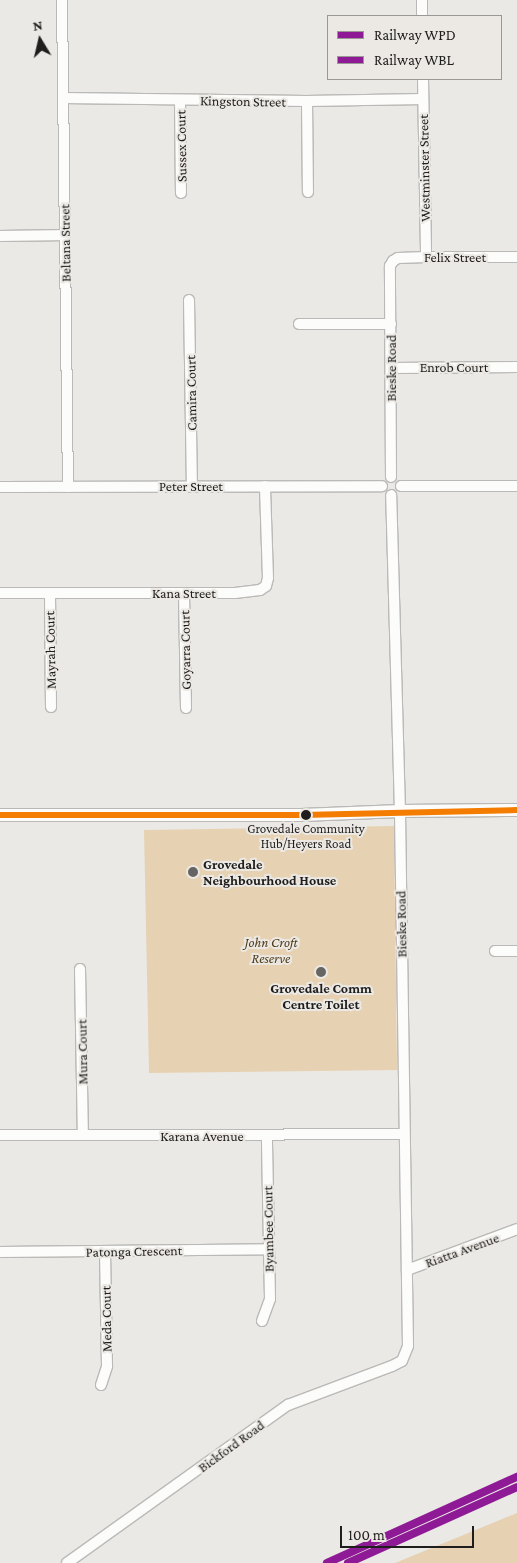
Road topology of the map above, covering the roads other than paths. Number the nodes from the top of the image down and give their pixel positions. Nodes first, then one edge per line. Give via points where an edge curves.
1 (62, 0) edge
2 (422, 0) edge
3 (422, 15) edge
4 (423, 80) edge
5 (63, 98) junction
6 (423, 99) junction
7 (180, 100) junction
8 (307, 101) junction
9 (308, 192) dead end
10 (181, 193) dead end
11 (64, 234) junction
12 (0, 236) edge
13 (426, 257) junction
14 (517, 258) edge
15 (393, 261) joint
16 (189, 300) dead end
17 (299, 324) dead end
18 (391, 324) junction
19 (517, 367) edge
20 (392, 368) junction
21 (391, 477) junction
22 (192, 486) junction
23 (265, 486) junction
24 (382, 486) junction
25 (401, 486) junction
26 (517, 486) edge
27 (0, 487) edge
28 (68, 487) junction
29 (391, 495) junction
30 (0, 593) edge
31 (50, 593) junction
32 (184, 593) junction
33 (51, 707) dead end
34 (186, 708) dead end
35 (517, 810) edge
36 (400, 811) junction
37 (0, 814) edge
38 (495, 951) dead end
39 (517, 951) edge
40 (80, 969) dead end
41 (404, 1134) junction
42 (0, 1135) edge
43 (83, 1135) junction
44 (268, 1136) junction
45 (517, 1229) edge
46 (268, 1249) junction
47 (0, 1252) edge
48 (105, 1252) junction
49 (407, 1270) junction
50 (262, 1320) dead end
51 (406, 1353) joint
52 (101, 1385) dead end
53 (66, 1563) edge

1 - 5 street, Beltana Street
2 - 3 street
4 - 6 street, Westminster Street
5 - 7 street, Kingston Street
5 - 11 street, Beltana Street
6 - 8 street, Kingston Street
6 - 13 street, Westminster Street
7 - 8 street, Kingston Street
7 - 10 street, Sussex Court
8 - 9 street
11 - 12 street
11 - 28 street, Beltana Street
13 - 14 street, Felix Street
13 - 15 street, Felix Street
15 - 18 street, Bieske Road via 390,266
16 - 22 street, Camira Court
17 - 18 street
18 - 20 street, Bieske Road
19 - 20 street, Enrob Court
20 - 21 street, Bieske Road
21 - 24 street via 385,479
21 - 25 street via 399,480
22 - 23 street, Peter Street
22 - 28 street, Peter Street
23 - 24 street, Peter Street
23 - 32 street, Kana Street via 266,586 260,590 235,593
24 - 29 street via 385,493
25 - 26 street
25 - 29 street via 397,494
27 - 28 street, Peter Street
29 - 36 street, Bieske Road
30 - 31 street, Kana Street
31 - 32 street, Kana Street
31 - 33 street, Mayrah Court
32 - 34 street, Goyarra Court
35 - 36 street
36 - 37 street via 292,815
36 - 41 street, Bieske Road
38 - 39 street
40 - 43 street, Mura Court
41 - 44 street, Karana Avenue
41 - 49 street, Bieske Road
42 - 43 street, Karana Avenue
43 - 44 street, Karana Avenue
44 - 46 street, Byambee Court
45 - 49 street, Riatta Avenue
46 - 48 street, Patonga Crescent
46 - 50 street, Byambee Court via 270,1299
47 - 48 street, Patonga Crescent
48 - 52 street, Meda Court via 108,1366
49 - 51 street, Bieske Road via 409,1322
51 - 53 street, Bickford Road via 402,1361 392,1366 288,1405

